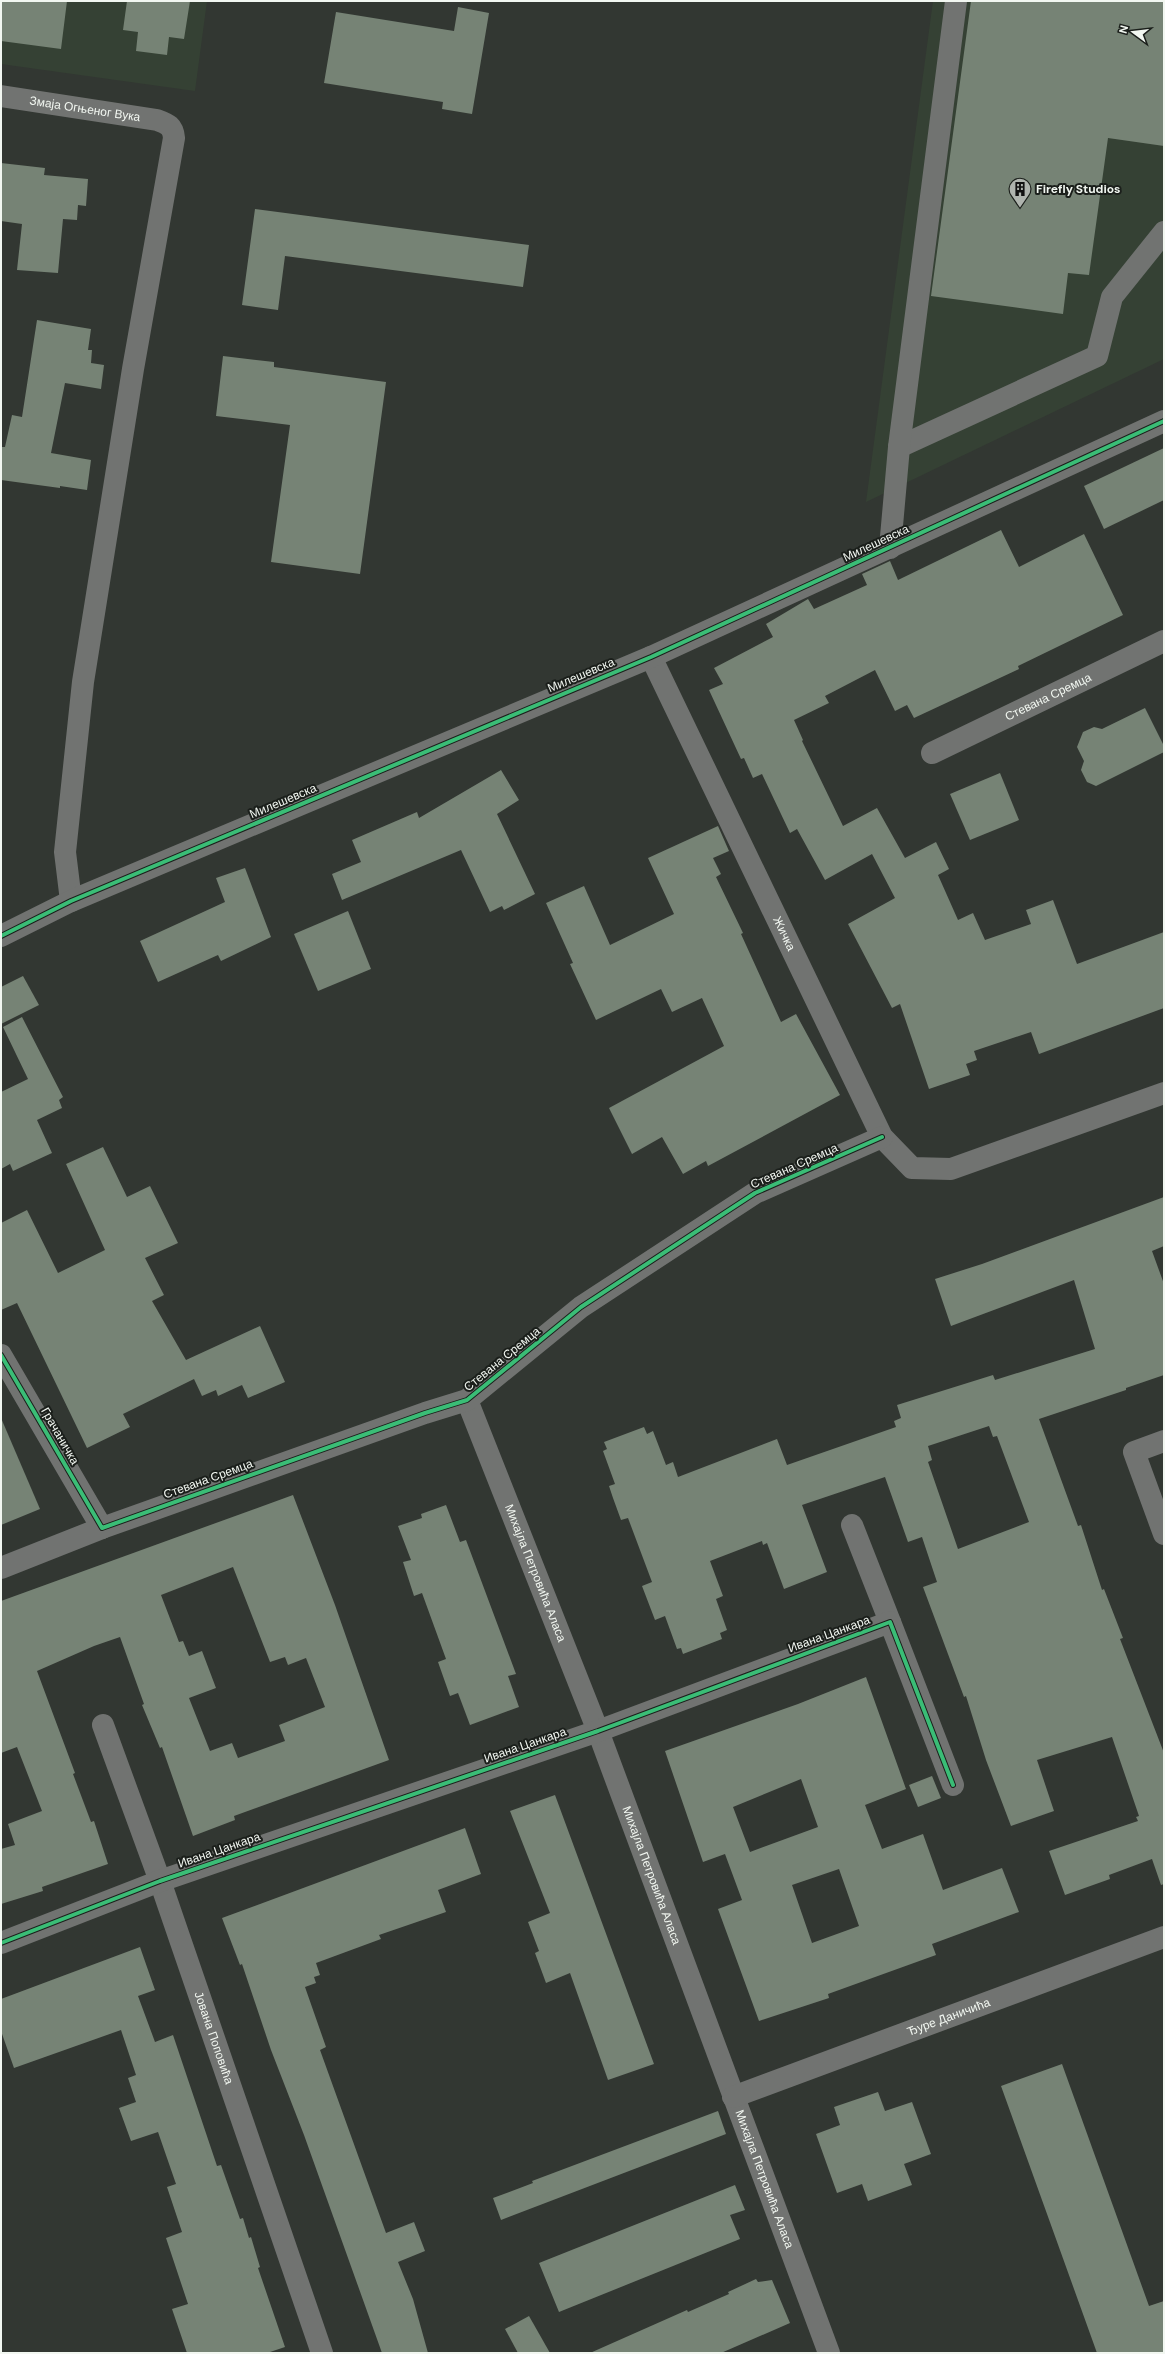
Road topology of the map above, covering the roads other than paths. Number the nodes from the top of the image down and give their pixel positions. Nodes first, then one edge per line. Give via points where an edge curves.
1 (956, 1) edge
2 (1, 96) edge
3 (1164, 232) edge
4 (1164, 422) edge
5 (899, 447) junction
6 (890, 548) junction
7 (1164, 641) edge
8 (651, 657) junction
9 (932, 753) dead end
10 (71, 901) junction
11 (1, 936) edge
12 (1164, 1093) edge
13 (882, 1137) junction
14 (1, 1355) edge
15 (467, 1400) junction
16 (1164, 1441) edge
17 (852, 1525) dead end
18 (102, 1528) junction
19 (1164, 1534) edge
20 (1, 1568) edge
21 (890, 1622) junction
22 (103, 1725) dead end
23 (598, 1731) junction
24 (953, 1785) dead end
25 (160, 1881) junction
26 (1164, 1937) edge
27 (1, 1943) edge
28 (733, 2097) junction
29 (322, 2353) edge
30 (828, 2353) edge

1 - 5 street
2 - 10 street, Змаја Огњеног Вука via 157,120 169,124 174,138 83,682 65,852
3 - 5 street via 1112,297 1097,356
4 - 6 street, Милешевска
5 - 6 street
6 - 8 street, Милешевска
7 - 9 street, Стевана Сремца
8 - 10 street, Милешевска
8 - 13 street, Жичка
10 - 11 street, Милешевска
12 - 13 street, Жичка via 951,1169 912,1168
13 - 15 street, Стевана Сремца via 756,1193 581,1307
14 - 18 street, Грачаничка
15 - 18 street, Стевана Сремца
15 - 23 street, Михајла Петровића Аласа
16 - 19 street via 1134,1452
17 - 21 street
18 - 20 street, Стевана Сремца
21 - 23 street, Ивана Цанкара
21 - 24 street
22 - 25 street, Јована Поповића
23 - 25 street, Ивана Цанкара
23 - 28 street, Михајла Петровића Аласа
25 - 27 street, Ивана Цанкара
25 - 29 street, Јована Поповића
26 - 28 street, Ђуре Даничића
28 - 30 street, Михајла Петровића Аласа

